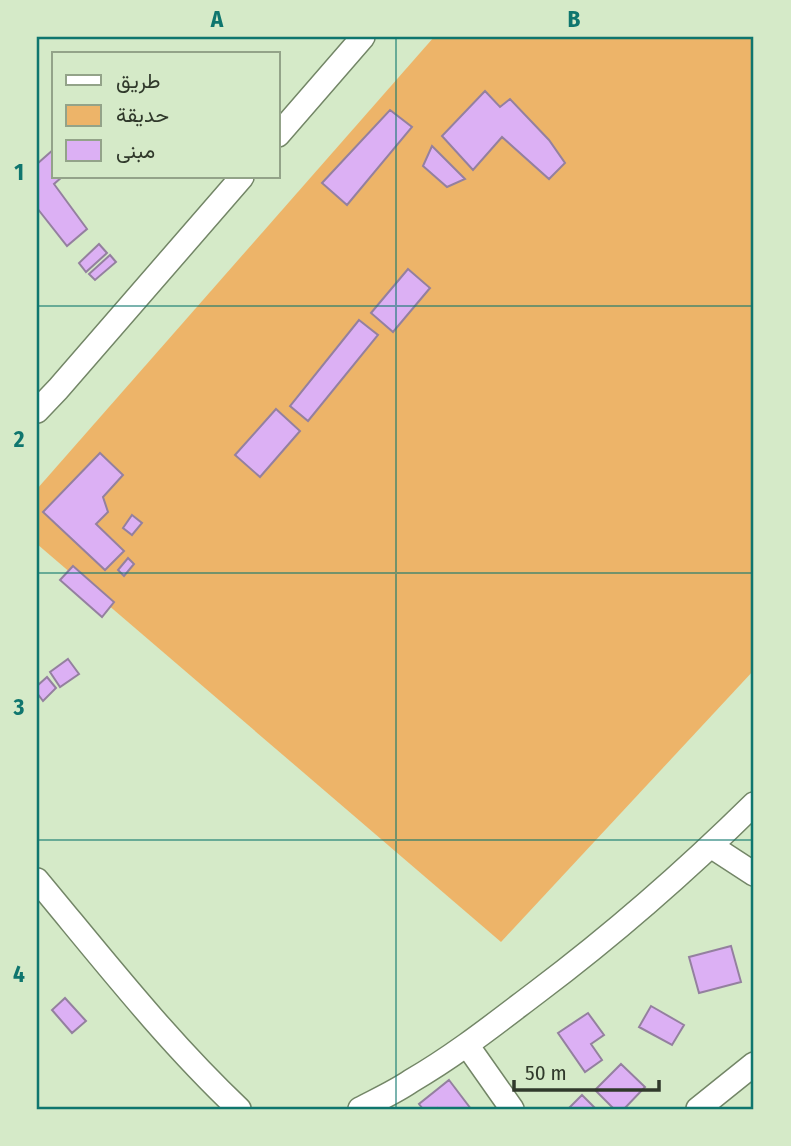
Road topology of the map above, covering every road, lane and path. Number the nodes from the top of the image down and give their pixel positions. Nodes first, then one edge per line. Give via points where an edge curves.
1 (363, 37) edge
2 (280, 133) edge
3 (241, 178) edge
4 (37, 411) edge
5 (754, 804) edge
6 (711, 846) junction
7 (754, 874) edge
8 (37, 880) edge
9 (467, 1045) junction
10 (754, 1064) edge
11 (239, 1109) edge
12 (360, 1109) edge
13 (512, 1109) edge
14 (698, 1109) edge

1 - 2 street
3 - 4 street
5 - 6 street
6 - 7 street
6 - 9 street via 647,905
8 - 11 street via 172,1041
9 - 12 street
9 - 13 street
10 - 14 street

